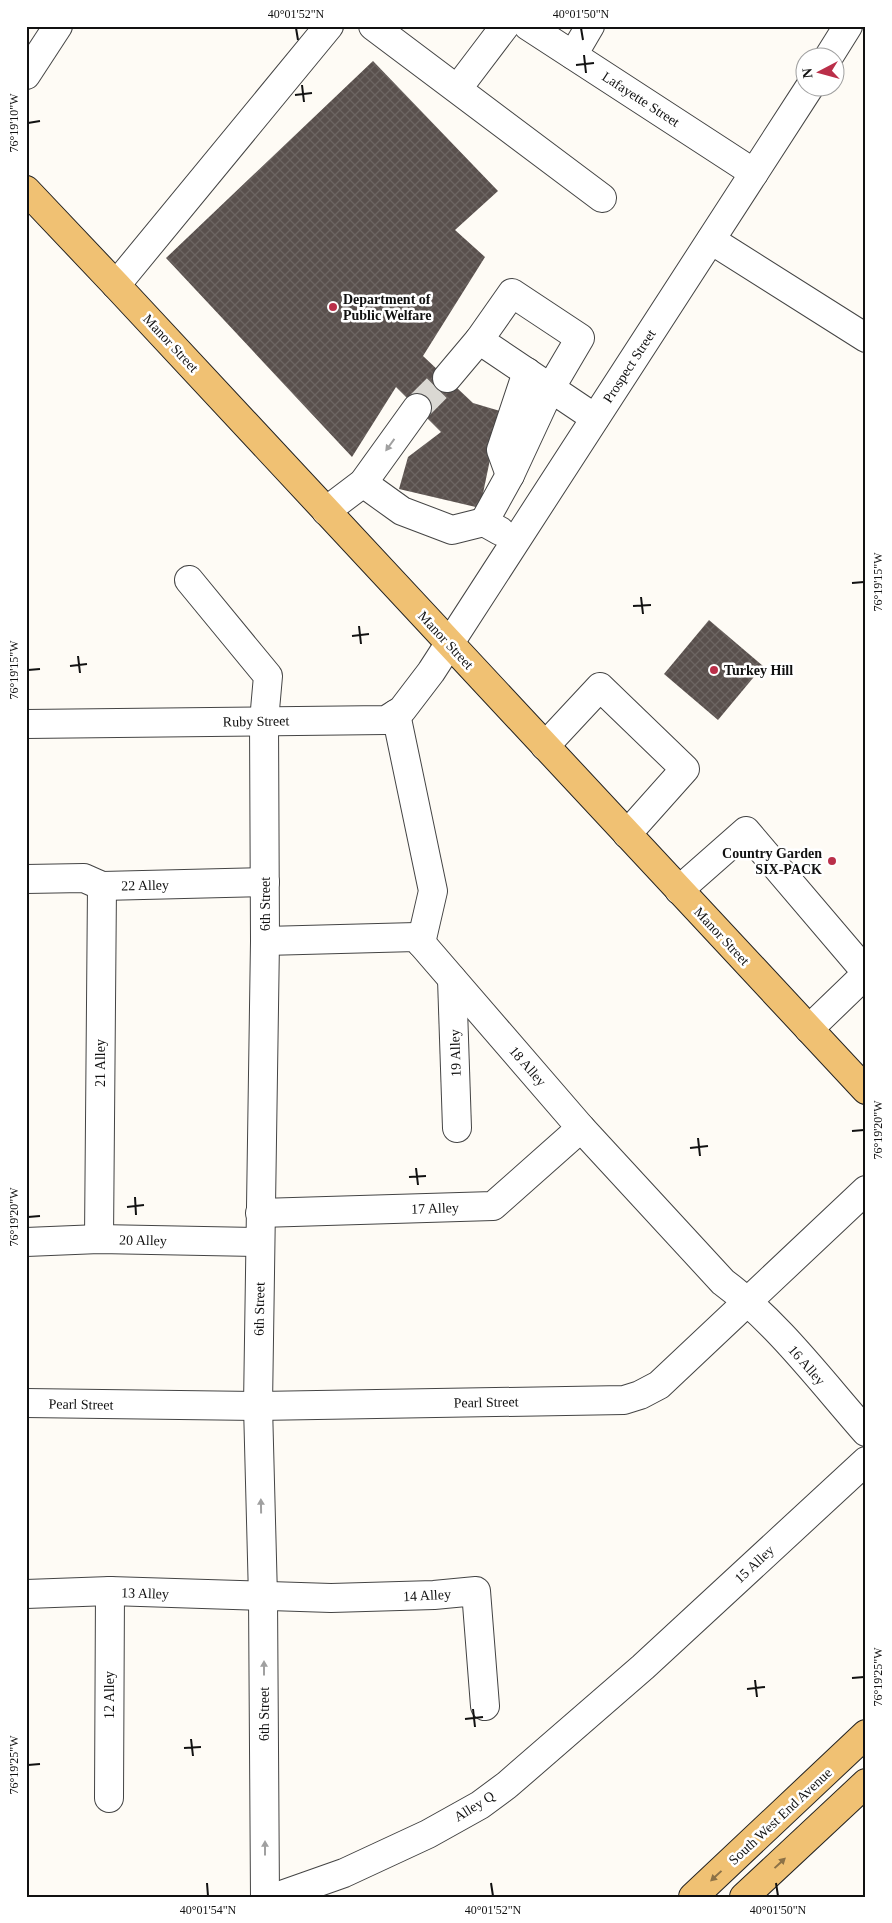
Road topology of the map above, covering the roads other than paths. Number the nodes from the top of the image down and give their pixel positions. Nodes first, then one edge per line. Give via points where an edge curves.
1 (58, 26) edge
2 (329, 26) edge
3 (373, 26) edge
4 (505, 26) edge
5 (528, 26) edge
6 (590, 26) edge
7 (848, 26) edge
8 (834, 48) edge
9 (573, 55) junction
10 (29, 65) edge
11 (458, 88) junction
12 (803, 98) edge
13 (754, 173) junction
14 (26, 190) edge
15 (602, 198) dead end
16 (711, 240) junction
17 (116, 285) junction
18 (866, 338) edge
19 (479, 340) junction
20 (527, 372) junction
21 (447, 378) tunnel mouth
22 (550, 388) junction
23 (417, 408) tunnel mouth
24 (596, 418) junction
25 (510, 475) junction
26 (363, 483) junction
27 (326, 511) junction
28 (484, 522) junction
29 (516, 540) junction
30 (190, 580) dead end
31 (449, 644) junction
32 (396, 714) junction
33 (264, 721) junction
34 (26, 724) edge
35 (545, 746) junction
36 (627, 834) junction
37 (26, 879) edge
38 (265, 882) junction
39 (102, 886) junction
40 (679, 890) junction
41 (265, 941) junction
42 (422, 944) junction
43 (866, 973) edge
44 (452, 979) junction
45 (809, 1029) junction
46 (866, 1090) edge
47 (457, 1128) dead end
48 (581, 1128) junction
49 (866, 1190) edge
50 (260, 1213) junction
51 (99, 1240) junction
52 (26, 1242) edge
53 (260, 1242) junction
54 (748, 1300) junction
55 (26, 1403) edge
56 (258, 1406) junction
57 (866, 1432) edge
58 (866, 1461) edge
59 (110, 1591) junction
60 (26, 1594) edge
61 (263, 1597) junction
62 (643, 1667) joint
63 (485, 1706) dead end
64 (866, 1734) edge
65 (866, 1783) edge
66 (109, 1798) dead end
67 (265, 1897) edge
68 (276, 1897) edge
69 (693, 1897) edge
70 (744, 1897) edge

1 - 10 street
2 - 17 street
3 - 11 street
4 - 11 street
5 - 9 street, Lafayette Street
6 - 9 street
7 - 8 street
9 - 13 street, Lafayette Street
11 - 15 street
12 - 13 street, Prospect Street
13 - 16 street, Prospect Street
14 - 17 main road, Manor Street
16 - 18 street
16 - 24 street, Prospect Street
17 - 27 main road, Manor Street
19 - 20 street
19 - 21 street
19 - 22 street via 512,293 580,338
20 - 22 street
20 - 25 street via 501,450
22 - 24 street
22 - 25 street
23 -> 26 street
24 - 29 street, Prospect Street
25 - 28 street
26 - 27 street
26 - 28 street via 402,511 452,530
27 - 31 main road, Manor Street
28 - 29 street
29 - 31 street, Prospect Street
30 - 33 street, 6th Street via 268,676
31 - 32 street
31 - 35 main road, Manor Street
32 - 33 street, Ruby Street via 386,720
32 - 42 street via 433,891
33 - 34 street, Ruby Street
33 - 38 street, 6th Street
35 - 36 main road, Manor Street
35 - 36 street via 600,687 685,769
36 - 40 main road, Manor Street
37 - 39 street, 22 Alley via 84,878
38 - 39 street, 22 Alley
38 - 41 street, 6th Street
39 - 51 street, 21 Alley
40 - 43 street via 746,830
40 - 45 main road, Manor Street
41 - 42 street via 416,937
41 - 50 street, 6th Street
42 - 44 street, 18 Alley
43 - 45 street
44 - 47 street, 19 Alley
44 - 48 street, 18 Alley
45 - 46 main road, Manor Street
48 - 50 street, 17 Alley via 493,1206
48 - 54 street, 18 Alley via 723,1282
49 - 54 street, Pearl Street
50 - 53 street, 6th Street
51 - 52 street, 20 Alley
51 - 53 street, 20 Alley
53 - 56 street, 6th Street
54 - 56 street, Pearl Street via 659,1386 624,1400
54 - 57 street, 16 Alley
55 - 56 street, Pearl Street
61 -> 56 street, 6th Street
58 - 62 street, 15 Alley
59 - 60 street, 13 Alley
59 - 61 street, 13 Alley
59 - 66 street, 12 Alley
61 - 63 street, 14 Alley via 331,1598 476,1591
67 -> 61 street, 6th Street
62 - 68 street, Alley Q via 480,1805 428,1834 344,1873
64 -> 69 main road, South West End Avenue
70 -> 65 main road

